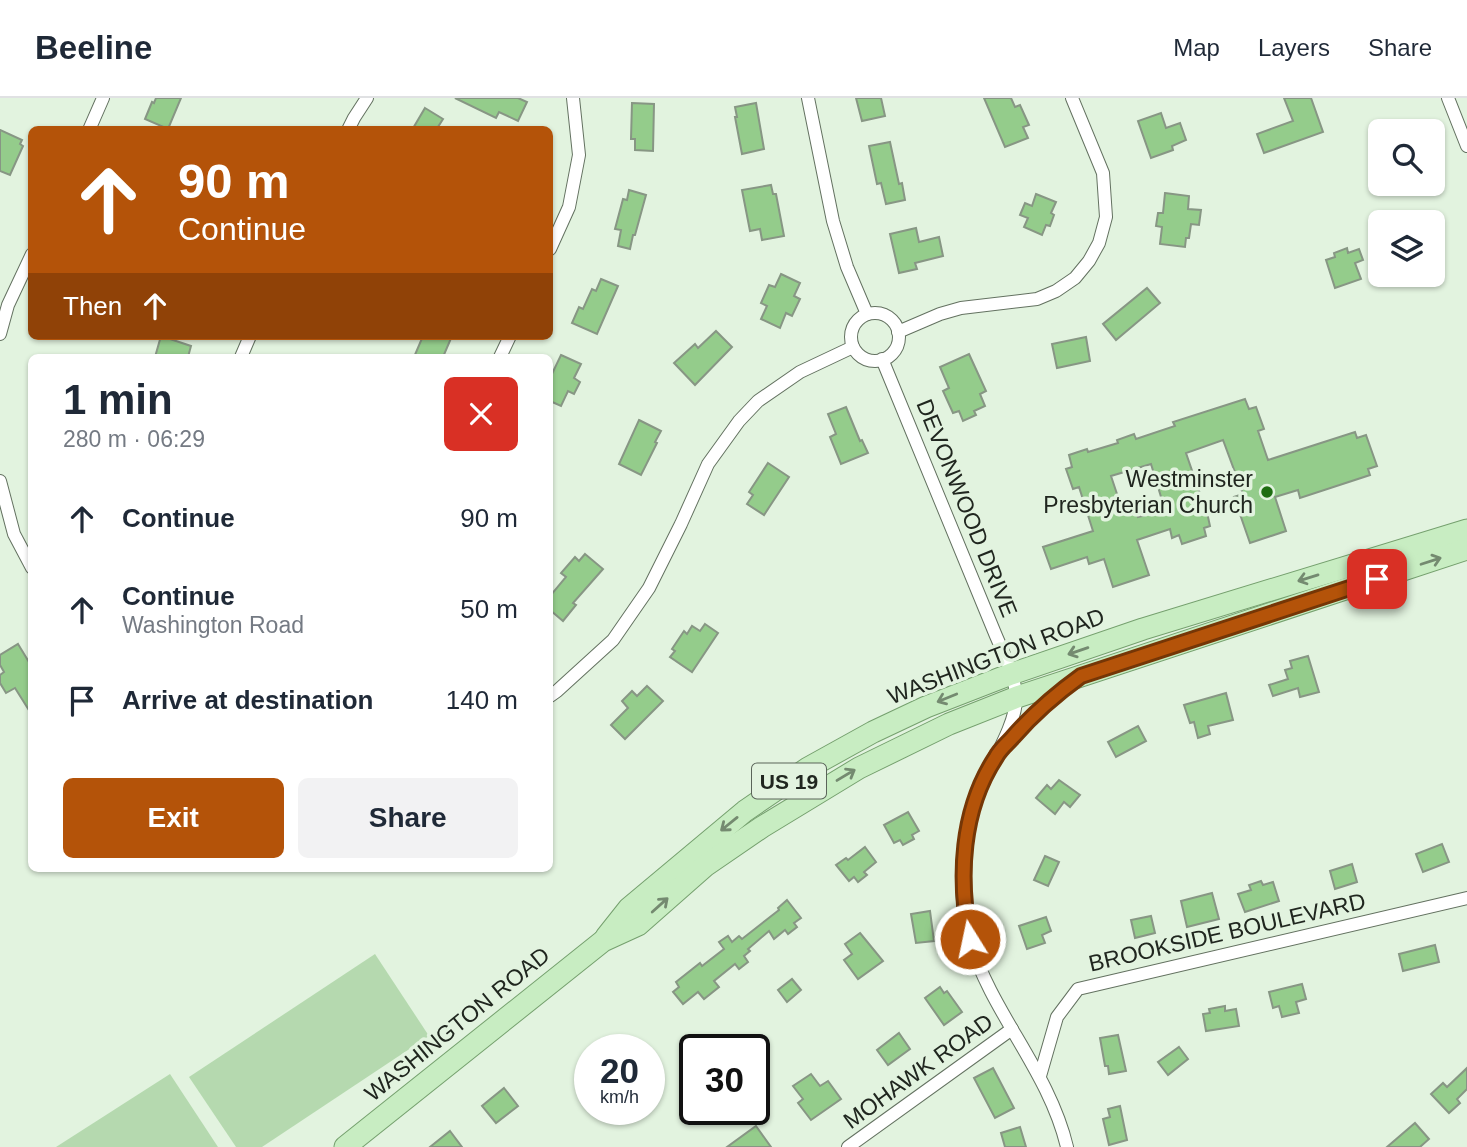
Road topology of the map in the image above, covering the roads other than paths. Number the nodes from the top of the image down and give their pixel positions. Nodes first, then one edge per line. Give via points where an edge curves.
1 (103, 98) edge
2 (368, 98) edge
3 (573, 98) edge
4 (808, 98) edge
5 (1072, 98) edge
6 (1448, 98) edge
7 (91, 126) edge
8 (350, 126) edge
9 (1467, 146) edge
10 (553, 242) edge
11 (28, 262) edge
12 (867, 314) junction
13 (898, 332) junction
14 (0, 334) edge
15 (853, 347) junction
16 (882, 359) junction
17 (0, 481) edge
18 (1467, 530) edge
19 (1467, 549) edge
20 (28, 560) edge
21 (1011, 674) junction
22 (1081, 676) junction
23 (553, 694) edge
24 (1017, 697) junction
25 (996, 755) junction
26 (1467, 898) edge
27 (603, 941) junction
28 (1012, 1029) junction
29 (1040, 1076) junction
30 (345, 1147) edge
31 (848, 1147) edge
32 (1067, 1147) edge

1 - 7 street
2 - 8 street
3 - 10 street via 579,155 569,206
4 - 12 street via 833,221
5 - 13 street via 1103,173 1106,217 1090,261 1075,278 1037,299 961,308
6 - 9 street
11 - 14 street
12 - 13 street via 890,318
12 - 15 street via 851,331
13 - 16 street via 897,345
15 - 16 street via 862,357
15 - 23 street via 800,372 758,401 739,421 708,464 649,588 612,640
16 - 21 street, DEVONWOOD DRIVE
17 - 20 street via 14,534
18 -> 21 main road, WASHINGTON ROAD / US 19
22 -> 19 main road, WASHINGTON ROAD / US 19
21 - 24 street, DEVONWOOD DRIVE
21 -> 27 main road, WASHINGTON ROAD / US 19 via 915,712 808,768 691,855 629,908
22 - 24 main road, WASHINGTON ROAD / US 19
22 - 25 street via 1042,706
24 - 25 street via 1010,727
27 -> 24 main road, WASHINGTON ROAD / US 19 via 638,925 705,866 849,774 914,740
25 - 28 street via 970,821 963,898 976,958
26 - 29 street, BROOKSIDE BOULEVARD via 1078,989 1057,1017
27 - 30 main road, WASHINGTON ROAD / US 19
28 - 29 street
28 - 31 street, MOHAWK ROAD
29 - 32 street

